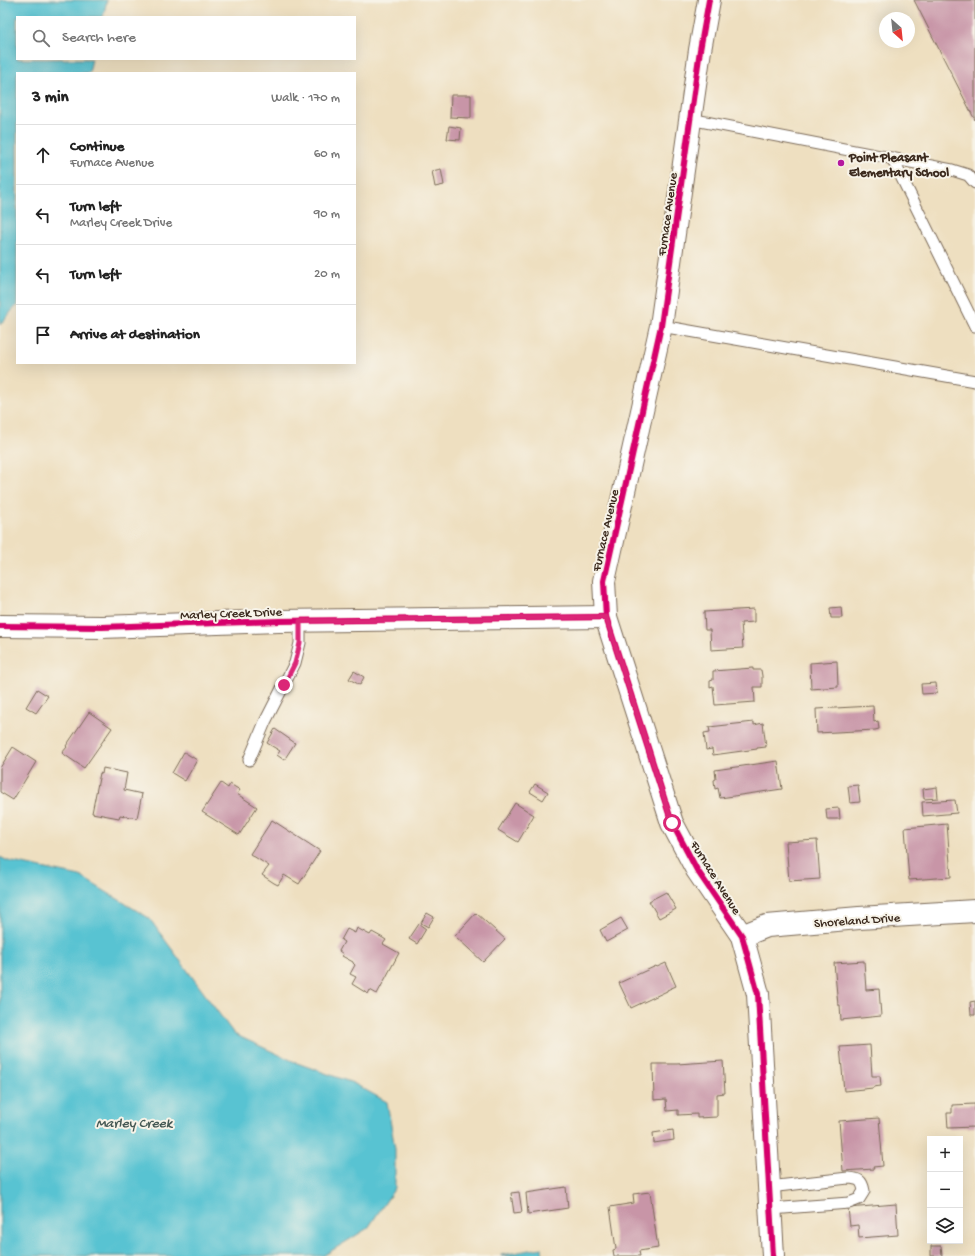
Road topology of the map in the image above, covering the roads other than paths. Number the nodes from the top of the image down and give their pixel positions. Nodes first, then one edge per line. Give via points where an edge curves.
1 (709, 0) edge
2 (690, 119) junction
3 (892, 158) junction
4 (975, 182) edge
5 (661, 326) junction
6 (975, 326) edge
7 (975, 381) edge
8 (606, 617) junction
9 (300, 621) junction
10 (0, 626) edge
11 (249, 760) dead end
12 (975, 911) edge
13 (742, 936) junction
14 (769, 1187) junction
15 (771, 1209) junction
16 (773, 1256) edge

1 - 2 street, Furnace Avenue
2 - 3 lane
2 - 5 street, Furnace Avenue
3 - 4 lane via 952,170 968,175
3 - 6 lane
5 - 7 lane
5 - 8 street, Furnace Avenue via 604,581
8 - 9 street, Marley Creek Drive
8 - 13 street, Furnace Avenue via 672,823 697,870
9 - 10 street, Marley Creek Drive via 102,627
9 - 11 lane via 300,643 295,663
12 - 13 street, Shoreland Drive via 767,926
13 - 14 street, Furnace Avenue via 758,994
14 - 15 street, Furnace Avenue
14 - 15 lane via 848,1178 858,1179 863,1184 864,1191 859,1199 849,1203
15 - 16 street, Furnace Avenue

